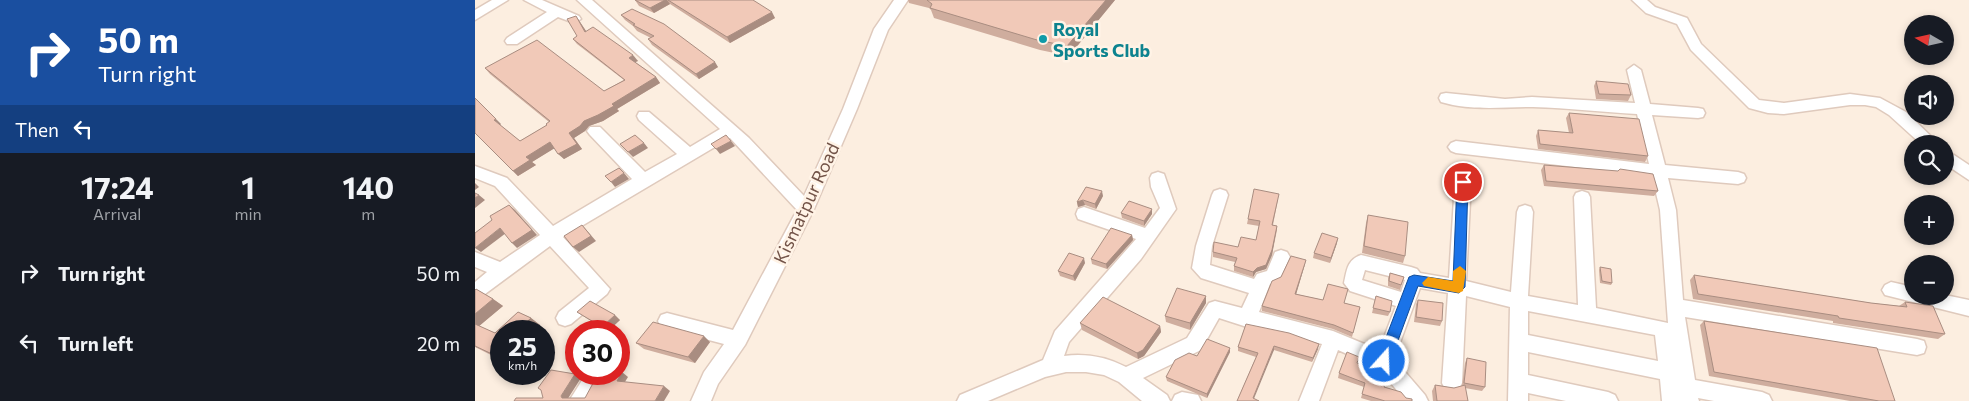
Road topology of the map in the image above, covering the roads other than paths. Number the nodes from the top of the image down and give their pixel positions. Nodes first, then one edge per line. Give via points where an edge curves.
1 (501, 0) edge
2 (531, 0) edge
3 (584, 0) edge
4 (901, 0) edge
5 (1639, 0) edge
6 (557, 12) junction
7 (475, 16) edge
8 (574, 20) edge
9 (512, 41) dead end
10 (1634, 70) dead end
11 (1445, 98) dead end
12 (1643, 109) junction
13 (1698, 114) dead end
14 (644, 116) dead end
15 (731, 130) junction
16 (595, 131) dead end
17 (1921, 135) edge
18 (1455, 147) dead end
19 (689, 155) junction
20 (1954, 162) edge
21 (1659, 171) junction
22 (475, 172) edge
23 (1969, 174) edge
24 (1159, 178) dead end
25 (1738, 178) dead end
26 (643, 182) junction
27 (1463, 182) dead end
28 (1221, 195) dead end
29 (1582, 197) dead end
30 (806, 208) junction
31 (1525, 212) dead end
32 (1084, 214) dead end
33 (551, 236) junction
34 (1149, 236) junction
35 (1281, 256) dead end
36 (475, 259) edge
37 (501, 270) junction
38 (1414, 280) junction
39 (1459, 287) junction
40 (1259, 288) junction
41 (1891, 290) dead end
42 (475, 292) edge
43 (1904, 293) edge
44 (1406, 301) junction
45 (1519, 302) junction
46 (1954, 305) edge
47 (1675, 307) junction
48 (1969, 308) edge
49 (1587, 315) junction
50 (565, 318) dead end
51 (1247, 319) junction
52 (667, 321) dead end
53 (1333, 338) junction
54 (738, 340) junction
55 (1519, 342) junction
56 (1917, 347) dead end
57 (1384, 361) junction
58 (1051, 365) junction
59 (1668, 372) junction
60 (1127, 376) junction
61 (1519, 382) junction
62 (1452, 383) dead end
63 (590, 385) edge
64 (1688, 394) edge
65 (579, 401) edge
66 (701, 401) edge
67 (967, 401) edge
68 (1160, 401) edge
69 (1309, 401) edge
70 (1418, 401) edge
71 (1518, 401) edge
72 (1608, 401) edge
73 (1672, 401) edge
74 (1762, 401) edge

1 - 7 street
2 - 6 street
3 - 15 street
4 - 30 street, Kismatpur Road via 881,28 850,109
5 - 17 street via 1651,10 1682,22 1696,47 1754,104 1767,108 1803,107 1855,99 1871,100 1883,104
6 - 8 street
6 - 9 street
10 - 12 street
11 - 12 street via 1489,103 1532,102
12 - 13 street
12 - 21 street
14 - 19 street
15 - 19 street
15 - 30 street
16 - 26 street
18 - 21 street
19 - 26 street
20 - 23 street
21 - 25 street
21 - 47 street via 1668,210
22 - 33 street via 501,182
24 - 34 street via 1158,188 1168,209
26 - 33 street
27 - 39 street
28 - 40 street via 1204,246 1201,268 1207,273
29 - 49 street
30 - 54 street, Kismatpur Road
31 - 45 street
32 - 34 street
33 - 37 street
33 - 50 street via 601,290
34 - 58 street via 1062,337
35 - 40 street via 1273,276 1263,279
36 - 37 street
37 - 42 street
38 - 39 street
38 - 44 street
38 - 44 street via 1411,274 1361,262 1357,265 1353,283 1356,286
39 - 45 street
39 - 62 street
40 - 51 street
41 - 43 street
44 - 57 street
45 - 49 street
45 - 55 street
46 - 48 street
47 - 56 street
47 - 64 street
49 - 59 street via 1663,329
51 - 53 street
51 - 60 street via 1215,310 1194,344
52 - 54 street
53 - 57 street
53 - 69 street
54 - 66 street, Kismatpur Road via 711,378
55 - 59 street
55 - 61 street
57 - 70 street
58 - 60 street via 1072,362 1101,366
58 - 67 street
59 - 73 street
60 - 68 street via 1148,396
61 - 71 street
61 - 72 street
63 - 65 street
64 - 74 street

